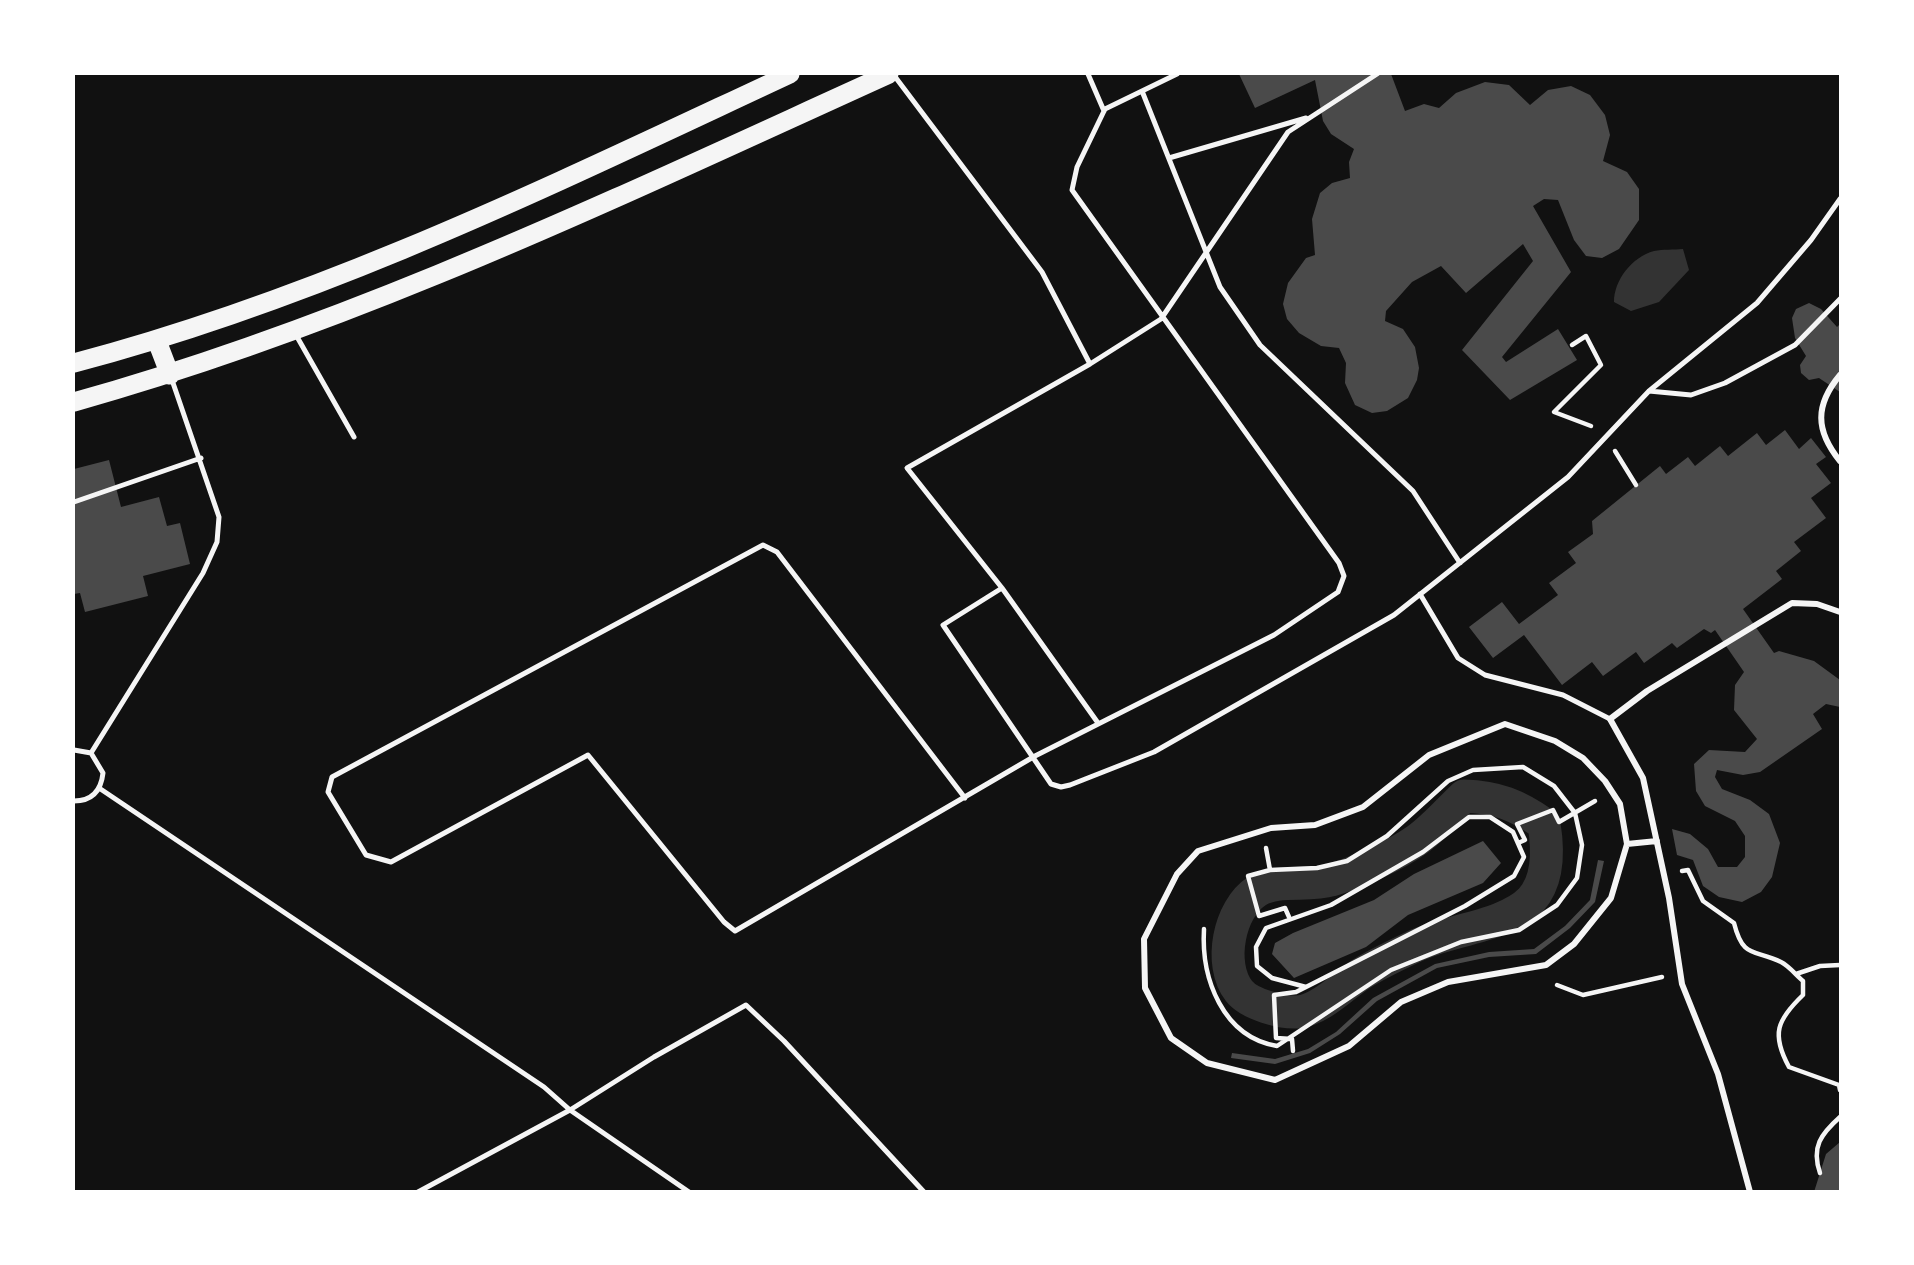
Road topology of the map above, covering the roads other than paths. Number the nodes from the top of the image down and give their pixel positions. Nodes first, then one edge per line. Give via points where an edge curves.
1 (790, 74) edge
2 (891, 74) edge
3 (1088, 74) edge
4 (1177, 74) edge
5 (1377, 74) edge
6 (1142, 92) junction
7 (1104, 111) junction
8 (1312, 116) junction
9 (1169, 158) junction
10 (1840, 199) edge
11 (1206, 252) junction
12 (1840, 299) edge
13 (1161, 319) junction
14 (295, 332) junction
15 (157, 341) junction
16 (74, 363) edge
17 (1090, 364) junction
18 (170, 375) junction
19 (1840, 375) edge
20 (1649, 391) junction
21 (74, 402) edge
22 (354, 437) dead end
23 (201, 458) junction
24 (1840, 461) edge
25 (74, 502) edge
26 (1460, 563) junction
27 (1002, 588) junction
28 (1420, 594) junction
29 (1840, 612) edge
30 (1610, 719) junction
31 (1098, 723) junction
32 (74, 750) edge
33 (91, 753) junction
34 (1035, 756) junction
35 (99, 788) junction
36 (965, 798) junction
37 (74, 801) edge
38 (1657, 841) junction
39 (1627, 844) junction
40 (570, 1110) junction
41 (418, 1192) edge
42 (689, 1192) edge
43 (923, 1192) edge
44 (1750, 1192) edge

1 - 15 highway via 410,249
2 - 14 highway via 438,275
2 - 17 lane via 1042,272
3 - 7 lane
4 - 6 lane
5 - 8 lane
6 - 7 lane
6 - 9 lane
7 - 13 lane via 1077,167 1072,190
8 - 9 lane
8 - 11 lane via 1288,132
9 - 11 lane
10 - 20 lane via 1756,303
11 - 13 lane
11 - 26 lane via 1220,288 1260,345 1413,491
12 - 20 lane via 1795,345 1726,383 1691,394
13 - 17 lane
13 - 31 lane via 1344,576 1338,592 1274,635
14 - 18 highway
14 - 22 lane
15 - 16 highway
15 - 18 highway
17 - 27 lane via 906,468
18 - 21 highway
18 - 23 lane
19 - 24 street via 1824,394 1820,424
20 - 26 lane via 1568,477
23 - 25 lane
23 - 33 lane via 219,517 213,555
26 - 28 lane
27 - 31 lane
27 - 34 lane via 943,625
28 - 30 lane via 1458,658 1485,675 1563,695
28 - 34 lane via 1394,615 1154,751 1061,788 1051,784
29 - 30 street via 1816,604 1791,603 1647,691
30 - 38 street via 1643,778
31 - 34 lane
32 - 33 lane
33 - 35 lane via 103,773
34 - 36 lane
35 - 37 lane via 87,800
35 - 40 lane via 544,1087
36 - 36 lane via 735,931 588,755 391,862 366,855 328,792 332,778 763,545 777,552
38 - 39 street
38 - 44 street via 1680,974 1718,1074
39 - 39 street via 1611,898 1574,944 1546,965 1436,987 1401,1002 1349,1046 1275,1080 1207,1063 1171,1038 1145,988 1144,939 1177,874 1198,851 1264,830 1315,825 1363,807 1429,755 1505,724 1555,741 1583,758 1620,804
40 - 41 lane
40 - 42 lane
40 - 43 lane via 746,1005

